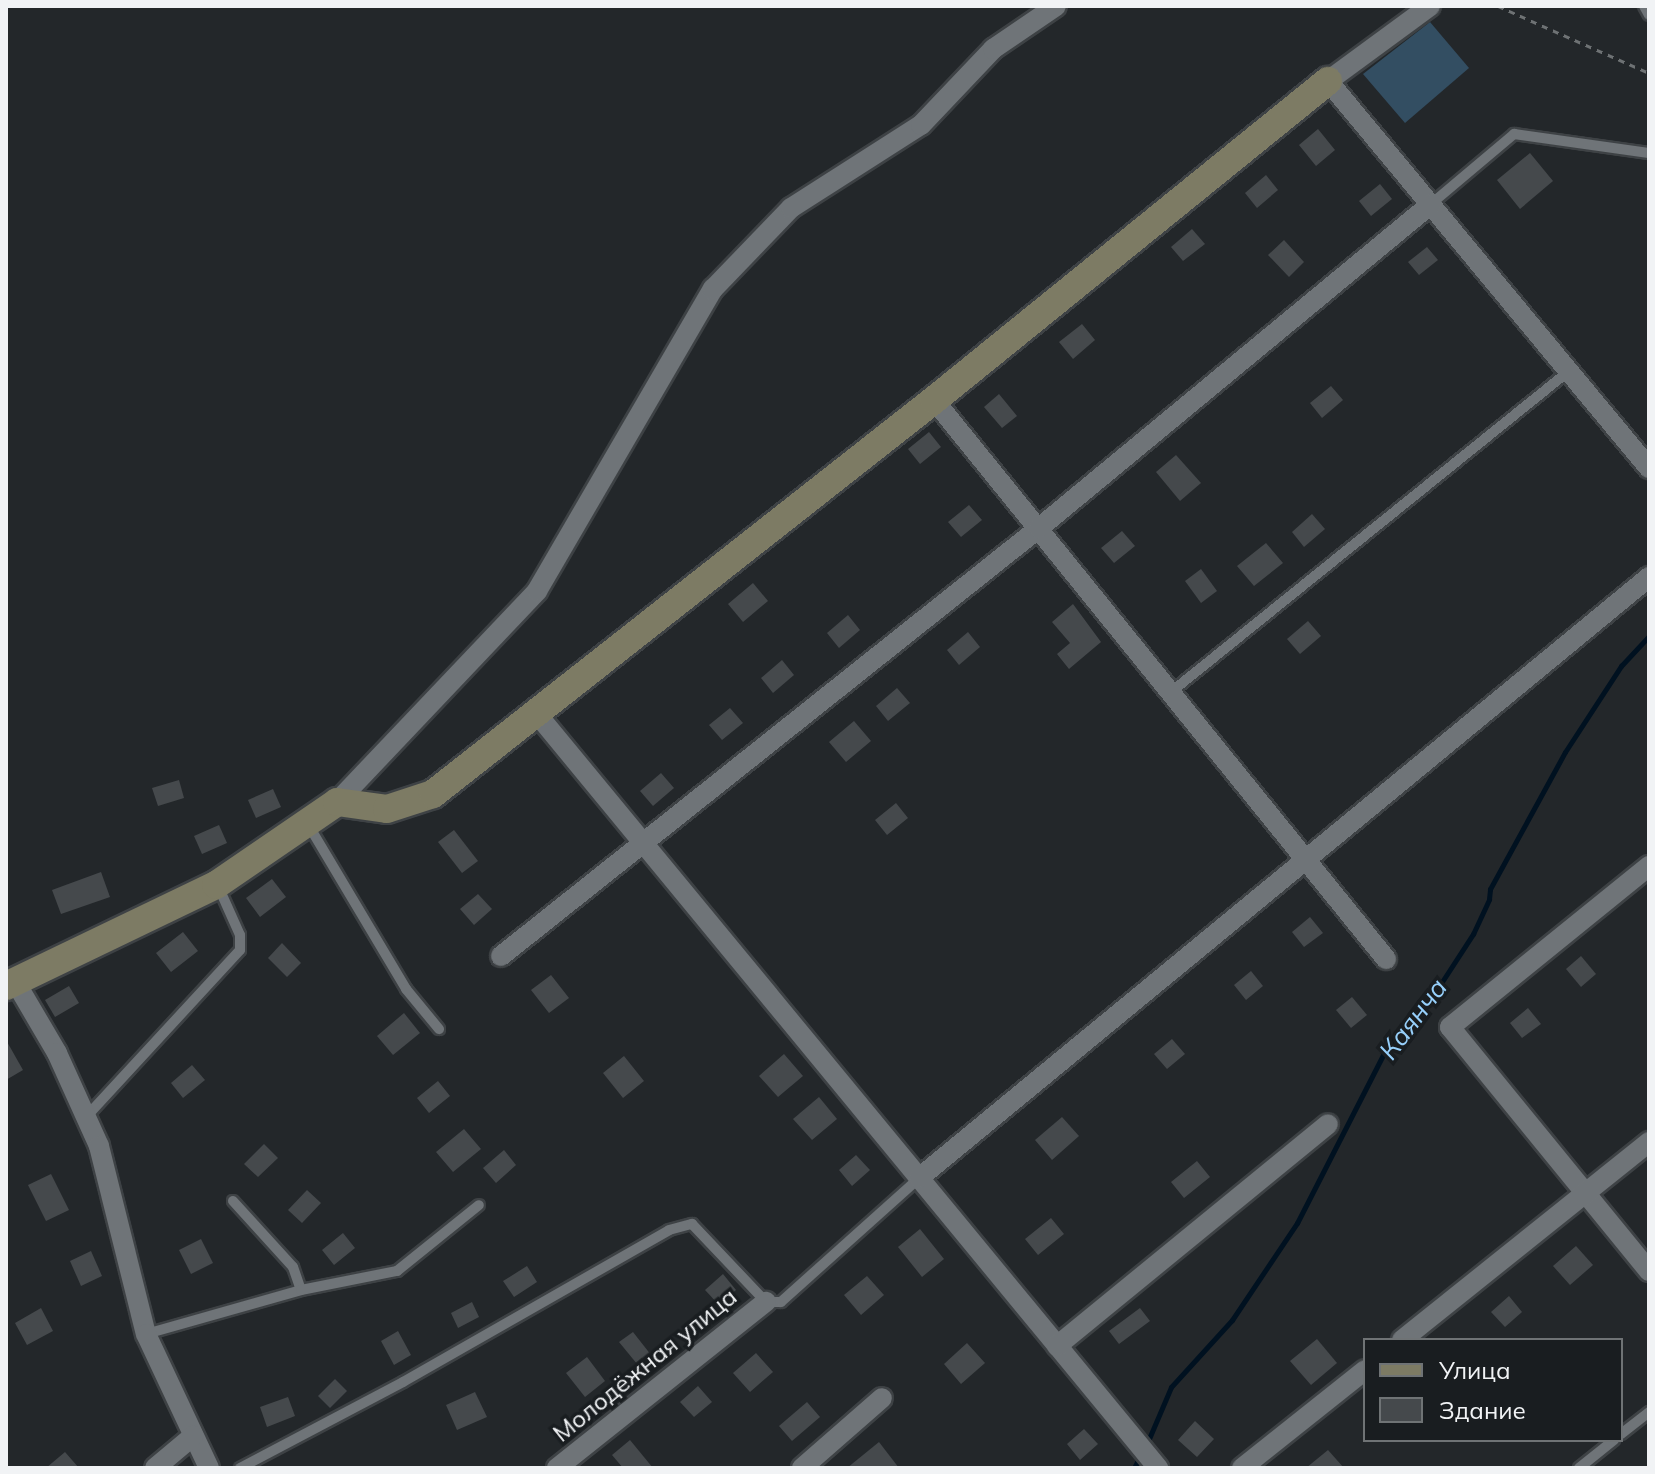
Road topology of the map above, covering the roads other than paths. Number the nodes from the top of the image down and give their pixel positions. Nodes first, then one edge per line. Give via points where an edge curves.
1 (1056, 6) edge
2 (1430, 6) edge
3 (1644, 6) edge
4 (1649, 15) edge
5 (1328, 81) junction
6 (1649, 153) edge
7 (1431, 204) junction
8 (1569, 371) junction
9 (934, 400) junction
10 (1649, 468) edge
11 (1039, 528) junction
12 (1649, 577) edge
13 (1171, 692) junction
14 (537, 714) junction
15 (337, 802) junction
16 (308, 824) junction
17 (645, 846) junction
18 (1307, 860) junction
19 (1649, 866) edge
20 (217, 884) junction
21 (501, 956) dead end
22 (1386, 959) dead end
23 (11, 985) edge
24 (439, 1029) dead end
25 (86, 1117) junction
26 (1328, 1124) dead end
27 (1649, 1142) edge
28 (919, 1178) junction
29 (1585, 1194) junction
30 (233, 1201) dead end
31 (479, 1205) dead end
32 (1649, 1271) edge
33 (301, 1290) junction
34 (766, 1302) junction
35 (146, 1334) junction
36 (1405, 1338) edge
37 (1057, 1346) junction
38 (1363, 1372) edge
39 (882, 1398) dead end
40 (1649, 1412) edge
41 (1623, 1432) edge
42 (193, 1436) junction
43 (1612, 1442) edge
44 (155, 1468) edge
45 (209, 1468) edge
46 (240, 1468) edge
47 (557, 1468) edge
48 (802, 1468) edge
49 (1158, 1468) edge
50 (1242, 1468) edge
51 (1579, 1468) edge

1 - 15 street via 993,49 921,125 791,208 713,289 537,591
2 - 5 street
3 - 4 lane
5 - 7 street
5 - 9 street
6 - 7 lane via 1514,134
7 - 8 street
7 - 11 street
8 - 10 street
8 - 13 lane
9 - 11 street
9 - 14 street
11 - 13 street
11 - 17 street
12 - 18 street
13 - 18 street
14 - 15 street via 433,794 387,809
14 - 17 street
15 - 16 street
16 - 20 street
16 - 24 lane via 406,989
17 - 21 street
17 - 28 street
18 - 22 street
18 - 28 street
19 - 29 street via 1450,1027
20 - 23 street
20 - 25 lane via 240,935 240,950
23 - 25 street via 57,1053
25 - 35 street via 118,1211
26 - 37 street
27 - 29 street
28 - 34 lane via 832,1253 801,1288 781,1302
28 - 37 street
29 - 32 street
29 - 36 street
30 - 33 lane via 293,1267
31 - 33 lane via 397,1271
33 - 35 lane
34 - 46 lane via 692,1224 669,1230
34 - 47 street, Молодёжная улица
35 - 42 street
37 - 49 street
38 - 50 street
39 - 48 street
40 - 41 lane
42 - 44 street
42 - 45 street
43 - 51 lane

